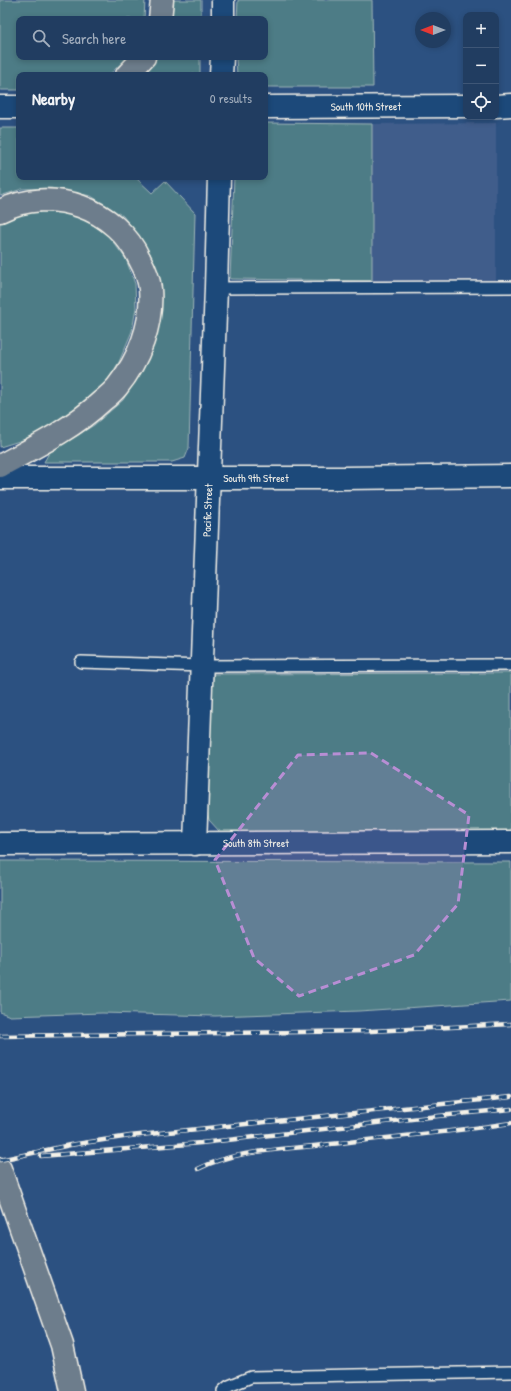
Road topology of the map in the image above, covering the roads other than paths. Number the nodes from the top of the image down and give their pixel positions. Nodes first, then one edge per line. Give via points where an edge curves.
1 (162, 0) edge
2 (223, 0) edge
3 (160, 16) edge
4 (223, 16) edge
5 (141, 60) edge
6 (222, 60) edge
7 (130, 72) edge
8 (221, 72) edge
9 (511, 105) edge
10 (463, 106) edge
11 (499, 106) edge
12 (0, 107) edge
13 (16, 107) edge
14 (268, 107) edge
15 (219, 180) edge
16 (0, 211) edge
17 (511, 287) edge
18 (216, 288) junction
19 (0, 466) edge
20 (511, 476) edge
21 (0, 478) edge
22 (209, 478) junction
23 (81, 662) dead end
24 (511, 665) edge
25 (203, 666) junction
26 (511, 842) edge
27 (0, 844) edge
28 (195, 844) junction
29 (0, 1169) edge
30 (511, 1372) edge
31 (72, 1391) edge
32 (223, 1391) edge

1 - 3 highway
2 - 4 street
5 - 7 highway
6 - 8 street
9 - 11 street
10 - 14 street, South 10th Street
12 - 13 street
15 - 18 street, Pacific Street
16 - 19 highway via 11,206 53,200 91,210 108,221 124,234 137,253 150,288 151,310 146,332 134,360 117,387 86,416
17 - 18 lane
18 - 22 street, Pacific Street
20 - 22 street, South 9th Street
21 - 22 street, South 9th Street
22 - 25 street, Pacific Street
23 - 25 lane
24 - 25 lane
25 - 28 street, Pacific Street
26 - 28 street, South 8th Street
27 - 28 street, South 8th Street
29 - 31 highway via 62,1345
30 - 32 lane via 251,1377 228,1386

